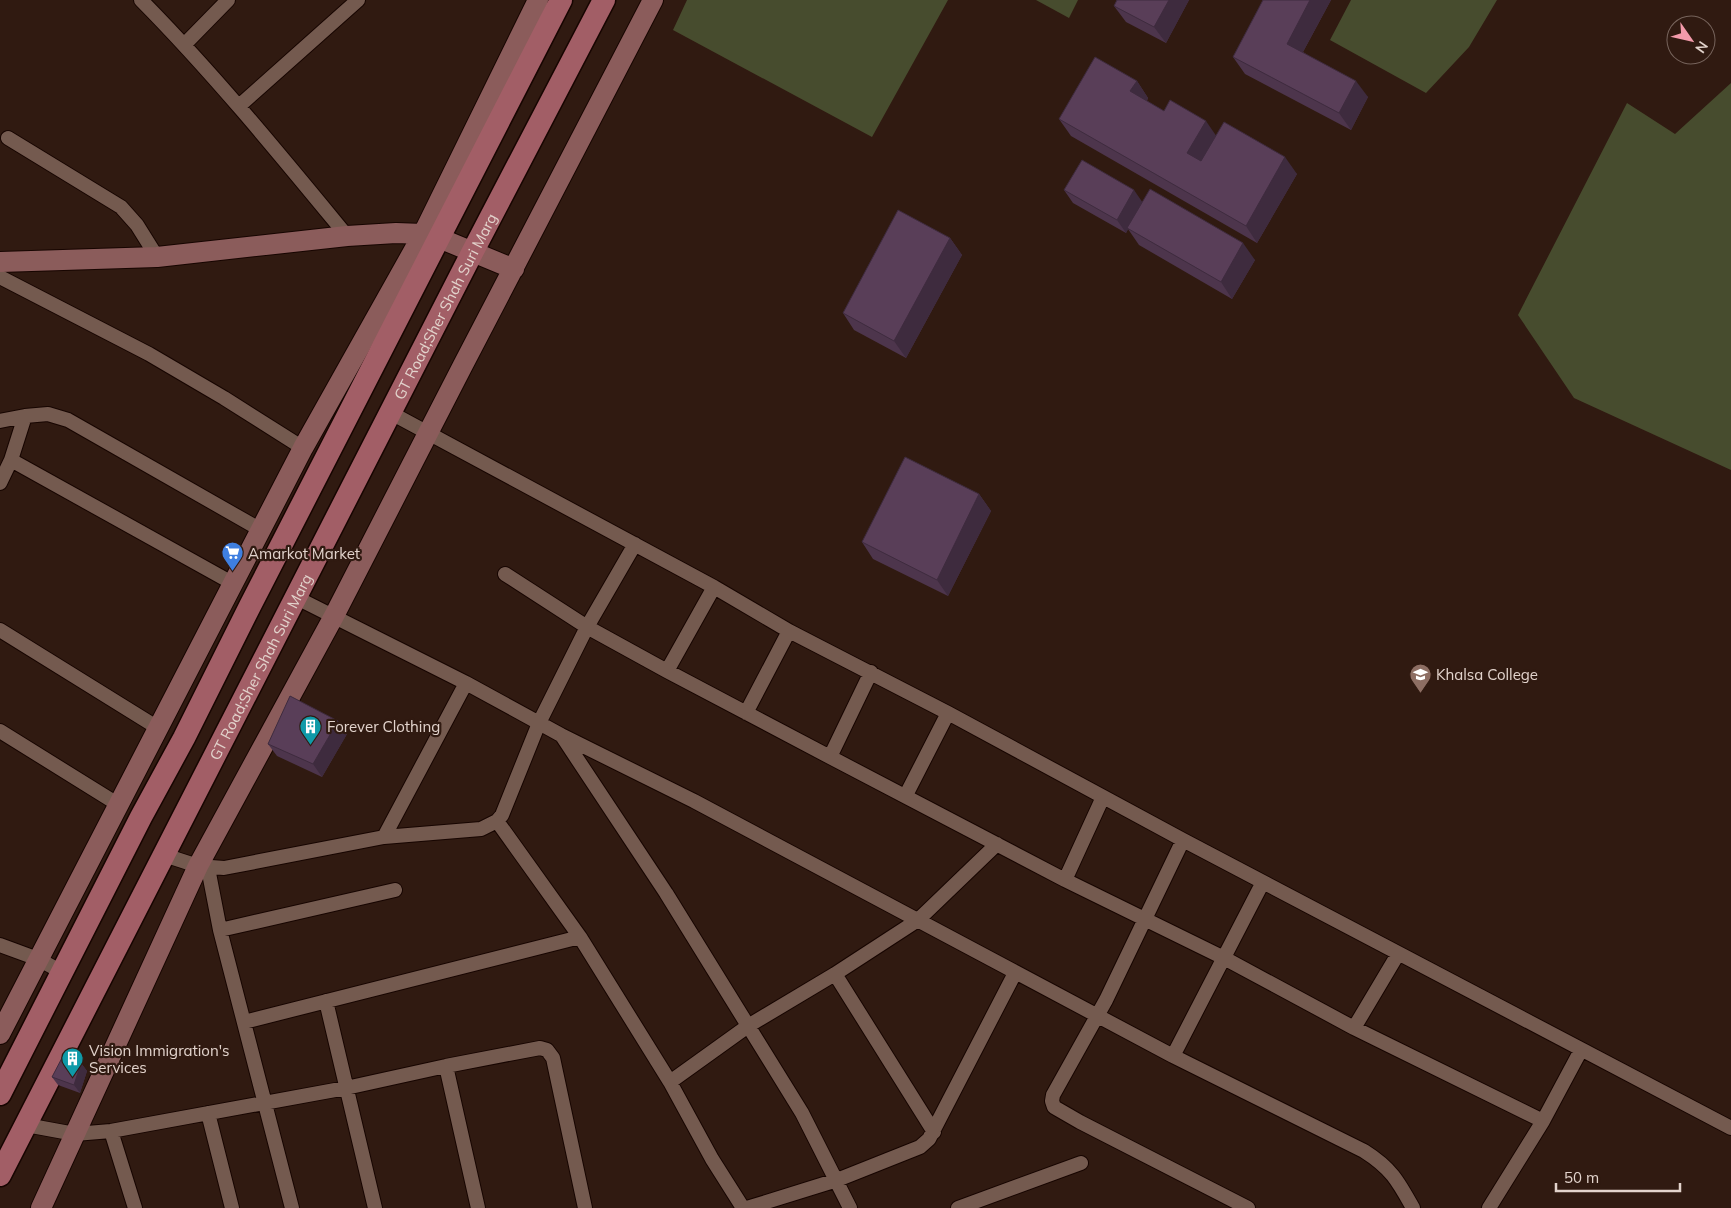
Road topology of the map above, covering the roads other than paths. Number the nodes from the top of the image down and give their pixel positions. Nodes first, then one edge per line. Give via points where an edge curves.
1 (141, 0) edge
2 (358, 0) edge
3 (538, 0) edge
4 (561, 0) edge
5 (604, 0) edge
6 (653, 0) edge
7 (221, 2) edge
8 (185, 44) junction
9 (239, 106) junction
10 (8, 138) dead end
11 (347, 236) junction
12 (431, 236) junction
13 (473, 252) junction
14 (157, 257) junction
15 (0, 262) edge
16 (514, 269) junction
17 (0, 277) edge
18 (392, 413) junction
19 (25, 416) junction
20 (0, 421) edge
21 (429, 433) junction
22 (303, 448) junction
23 (11, 460) junction
24 (0, 483) edge
25 (261, 530) junction
26 (634, 544) junction
27 (505, 574) dead end
28 (234, 584) junction
29 (714, 587) junction
30 (296, 598) junction
31 (334, 616) junction
32 (587, 627) junction
33 (0, 630) edge
34 (789, 631) junction
35 (667, 671) junction
36 (871, 672) junction
37 (466, 683) junction
38 (746, 713) junction
39 (948, 713) junction
40 (540, 723) junction
41 (158, 728) junction
42 (0, 731) edge
43 (561, 735) junction
44 (830, 757) junction
45 (906, 795) junction
46 (1103, 797) junction
47 (119, 805) junction
48 (497, 821) junction
49 (384, 837) junction
50 (1183, 840) junction
51 (997, 844) junction
52 (164, 855) junction
53 (203, 867) junction
54 (1065, 880) junction
55 (1263, 882) junction
56 (395, 890) dead end
57 (1145, 918) junction
58 (918, 920) junction
59 (220, 930) junction
60 (580, 937) junction
61 (0, 946) edge
62 (1398, 954) junction
63 (1224, 958) junction
64 (38, 959) junction
65 (62, 972) junction
66 (1015, 973) junction
67 (835, 974) junction
68 (326, 1001) junction
69 (1098, 1016) junction
70 (244, 1022) junction
71 (748, 1026) junction
72 (1354, 1028) junction
73 (0, 1034) edge
74 (1581, 1050) junction
75 (1173, 1056) junction
76 (446, 1066) junction
77 (670, 1082) junction
78 (346, 1088) junction
79 (0, 1094) edge
80 (265, 1103) junction
81 (208, 1113) junction
82 (1543, 1120) junction
83 (26, 1124) junction
84 (1731, 1128) edge
85 (111, 1131) junction
86 (934, 1132) junction
87 (75, 1134) junction
88 (1081, 1163) dead end
89 (0, 1175) edge
90 (837, 1180) junction
91 (40, 1208) edge
92 (135, 1208) edge
93 (232, 1208) edge
94 (292, 1208) edge
95 (375, 1208) edge
96 (478, 1208) edge
97 (585, 1208) edge
98 (742, 1208) edge
99 (747, 1208) edge
100 (850, 1208) edge
101 (958, 1208) edge
102 (1248, 1208) edge
103 (1413, 1208) edge
104 (1489, 1208) edge

1 - 8 street
2 - 9 street
3 - 12 main road
4 - 12 main road
5 - 13 main road, GT Road;Sher Shah Suri Marg
6 - 16 main road
7 - 8 street
8 - 9 street
9 - 11 street
10 - 14 street via 121,207
11 - 12 main road via 396,233
11 - 14 main road
12 - 13 main road
12 - 22 main road
12 - 65 main road via 184,738
13 - 16 main road
13 - 18 main road, GT Road;Sher Shah Suri Marg
14 - 15 main road
16 - 21 main road
17 - 22 street via 149,354
18 - 21 street
18 - 30 main road, GT Road;Sher Shah Suri Marg
19 - 20 street
19 - 23 street
19 - 25 street via 48,414 68,420
21 - 26 street
21 - 31 main road
22 - 25 main road
23 - 24 street
23 - 28 street
25 - 28 main road
26 - 29 street
26 - 32 street
27 - 32 street
28 - 41 main road
29 - 34 street
29 - 35 street
30 - 31 street
30 - 52 main road, GT Road;Sher Shah Suri Marg
31 - 37 street
31 - 53 main road
32 - 35 street
32 - 40 street
33 - 41 street
34 - 36 street
34 - 38 street
35 - 38 street
36 - 39 street
36 - 44 street
37 - 40 street
37 - 49 street
38 - 44 street
39 - 45 street
39 - 46 street
40 - 43 street
40 - 48 street
41 - 47 main road
42 - 47 street
43 - 58 street
43 - 71 street via 666,893
44 - 45 street
45 - 51 street
46 - 50 street
46 - 54 street
47 - 64 main road
48 - 49 street via 481,829
48 - 60 street
49 - 53 street via 232,867
50 - 55 street
50 - 57 street
51 - 54 street
51 - 58 street
52 - 53 street
52 - 83 main road, GT Road;Sher Shah Suri Marg
53 - 59 street
53 - 87 main road
54 - 57 street
55 - 62 street
55 - 63 street
56 - 59 street
57 - 63 street
57 - 69 street
58 - 66 street
58 - 67 street
59 - 70 street
60 - 68 street
60 - 77 street
61 - 64 street
62 - 72 street
62 - 74 street
63 - 72 street
63 - 75 street
64 - 65 street
64 - 73 main road
65 - 79 main road
66 - 69 street
66 - 86 street
67 - 71 street
67 - 86 street
68 - 70 street
68 - 78 street
69 - 75 street
69 - 102 street via 1053,1095 1054,1107
70 - 80 street
71 - 77 street
71 - 90 street via 802,1113
72 - 82 street
74 - 82 street
74 - 84 street
75 - 103 street via 1376,1158 1398,1180
76 - 78 street
76 - 96 street
76 - 97 street via 540,1048 550,1054
77 - 98 street
78 - 80 street
78 - 95 street
80 - 81 street
80 - 94 street
81 - 85 street
81 - 93 street
82 - 104 street
83 - 87 street
83 - 89 main road, GT Road;Sher Shah Suri Marg
85 - 87 street
85 - 92 street
86 - 90 street via 920,1147
87 - 91 main road
88 - 101 street
90 - 99 street
90 - 100 street

